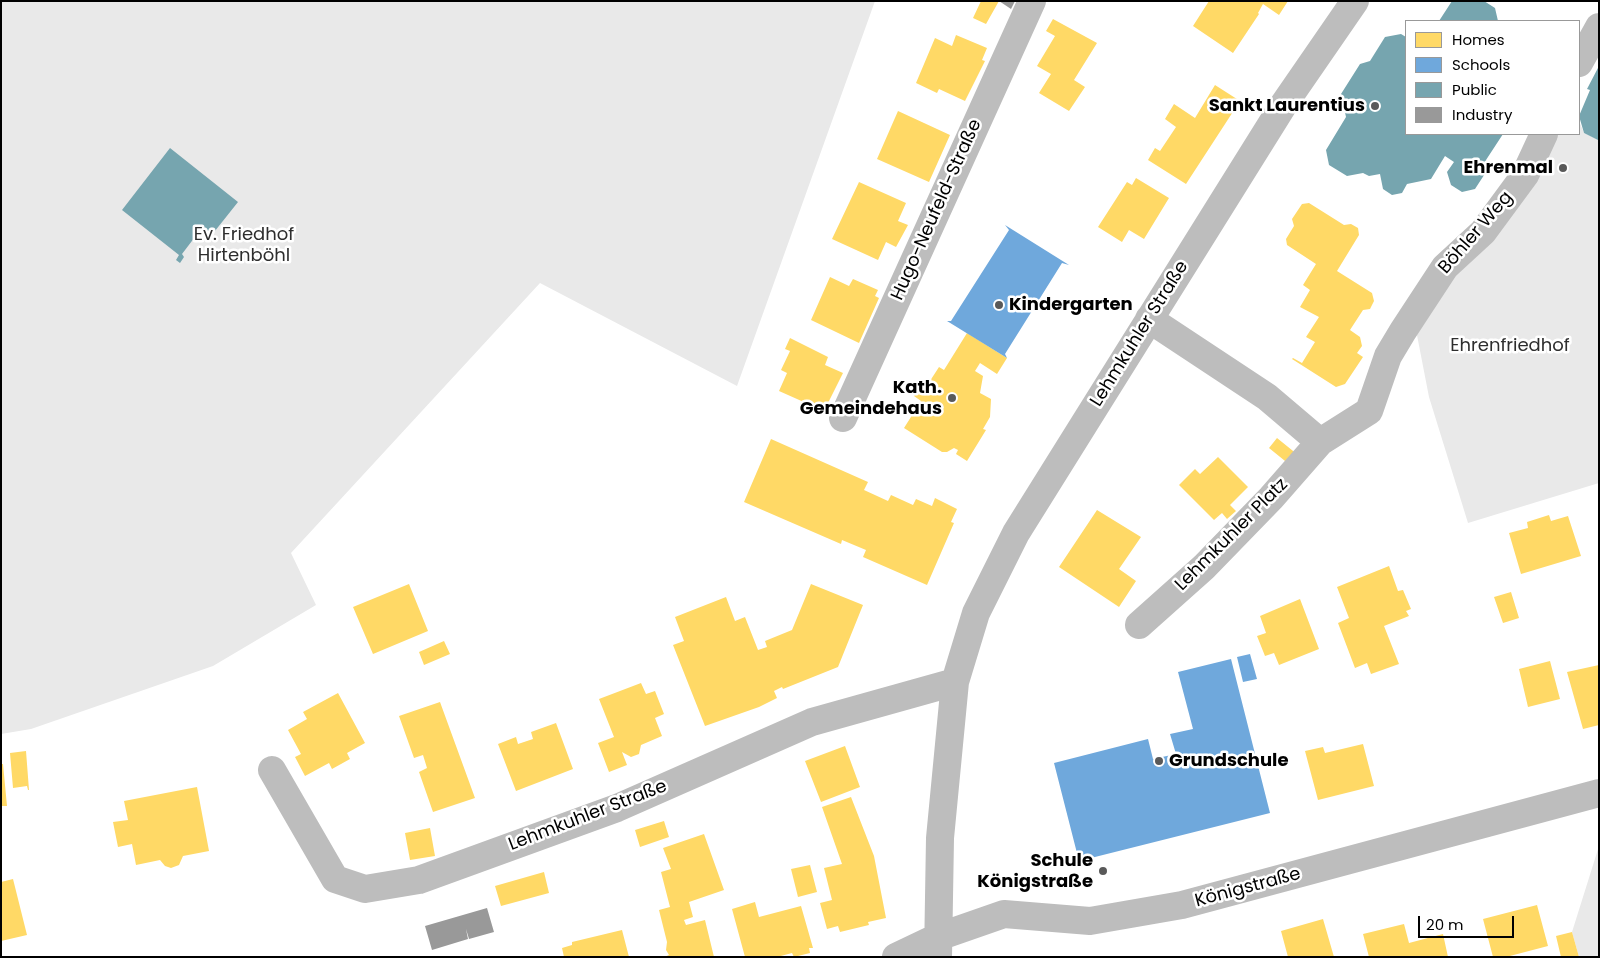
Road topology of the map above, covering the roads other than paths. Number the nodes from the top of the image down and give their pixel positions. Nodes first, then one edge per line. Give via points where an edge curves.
1 (1032, 1) edge
2 (1355, 1) edge
3 (1599, 27) edge
4 (1580, 61) edge
5 (1544, 135) edge
6 (1149, 319) junction
7 (1403, 331) joint
8 (843, 418) dead end
9 (1320, 442) junction
10 (1139, 625) dead end
11 (955, 682) junction
12 (272, 770) dead end
13 (1599, 793) edge
14 (938, 947) edge
15 (896, 957) edge

1 - 8 street, Hugo-Neufeld-Straße
2 - 6 street, Lehmkuhler Straße via 1284,104
3 - 4 street
5 - 7 street, Böhler Weg via 1525,175 1482,232 1445,267
6 - 9 street via 1267,397
6 - 11 street, Lehmkuhler Straße via 1016,533 976,613
7 - 9 street, Lehmkuhler Platz via 1388,356 1368,410
9 - 10 street, Lehmkuhler Platz via 1204,567
11 - 12 street, Lehmkuhler Straße via 812,722 617,808 419,880 365,888 335,879
11 - 14 street, Lehmkuhler Straße via 940,838
13 - 14 street, Königstraße via 1182,905 1090,921 1004,914
14 - 15 street, Königstraße

